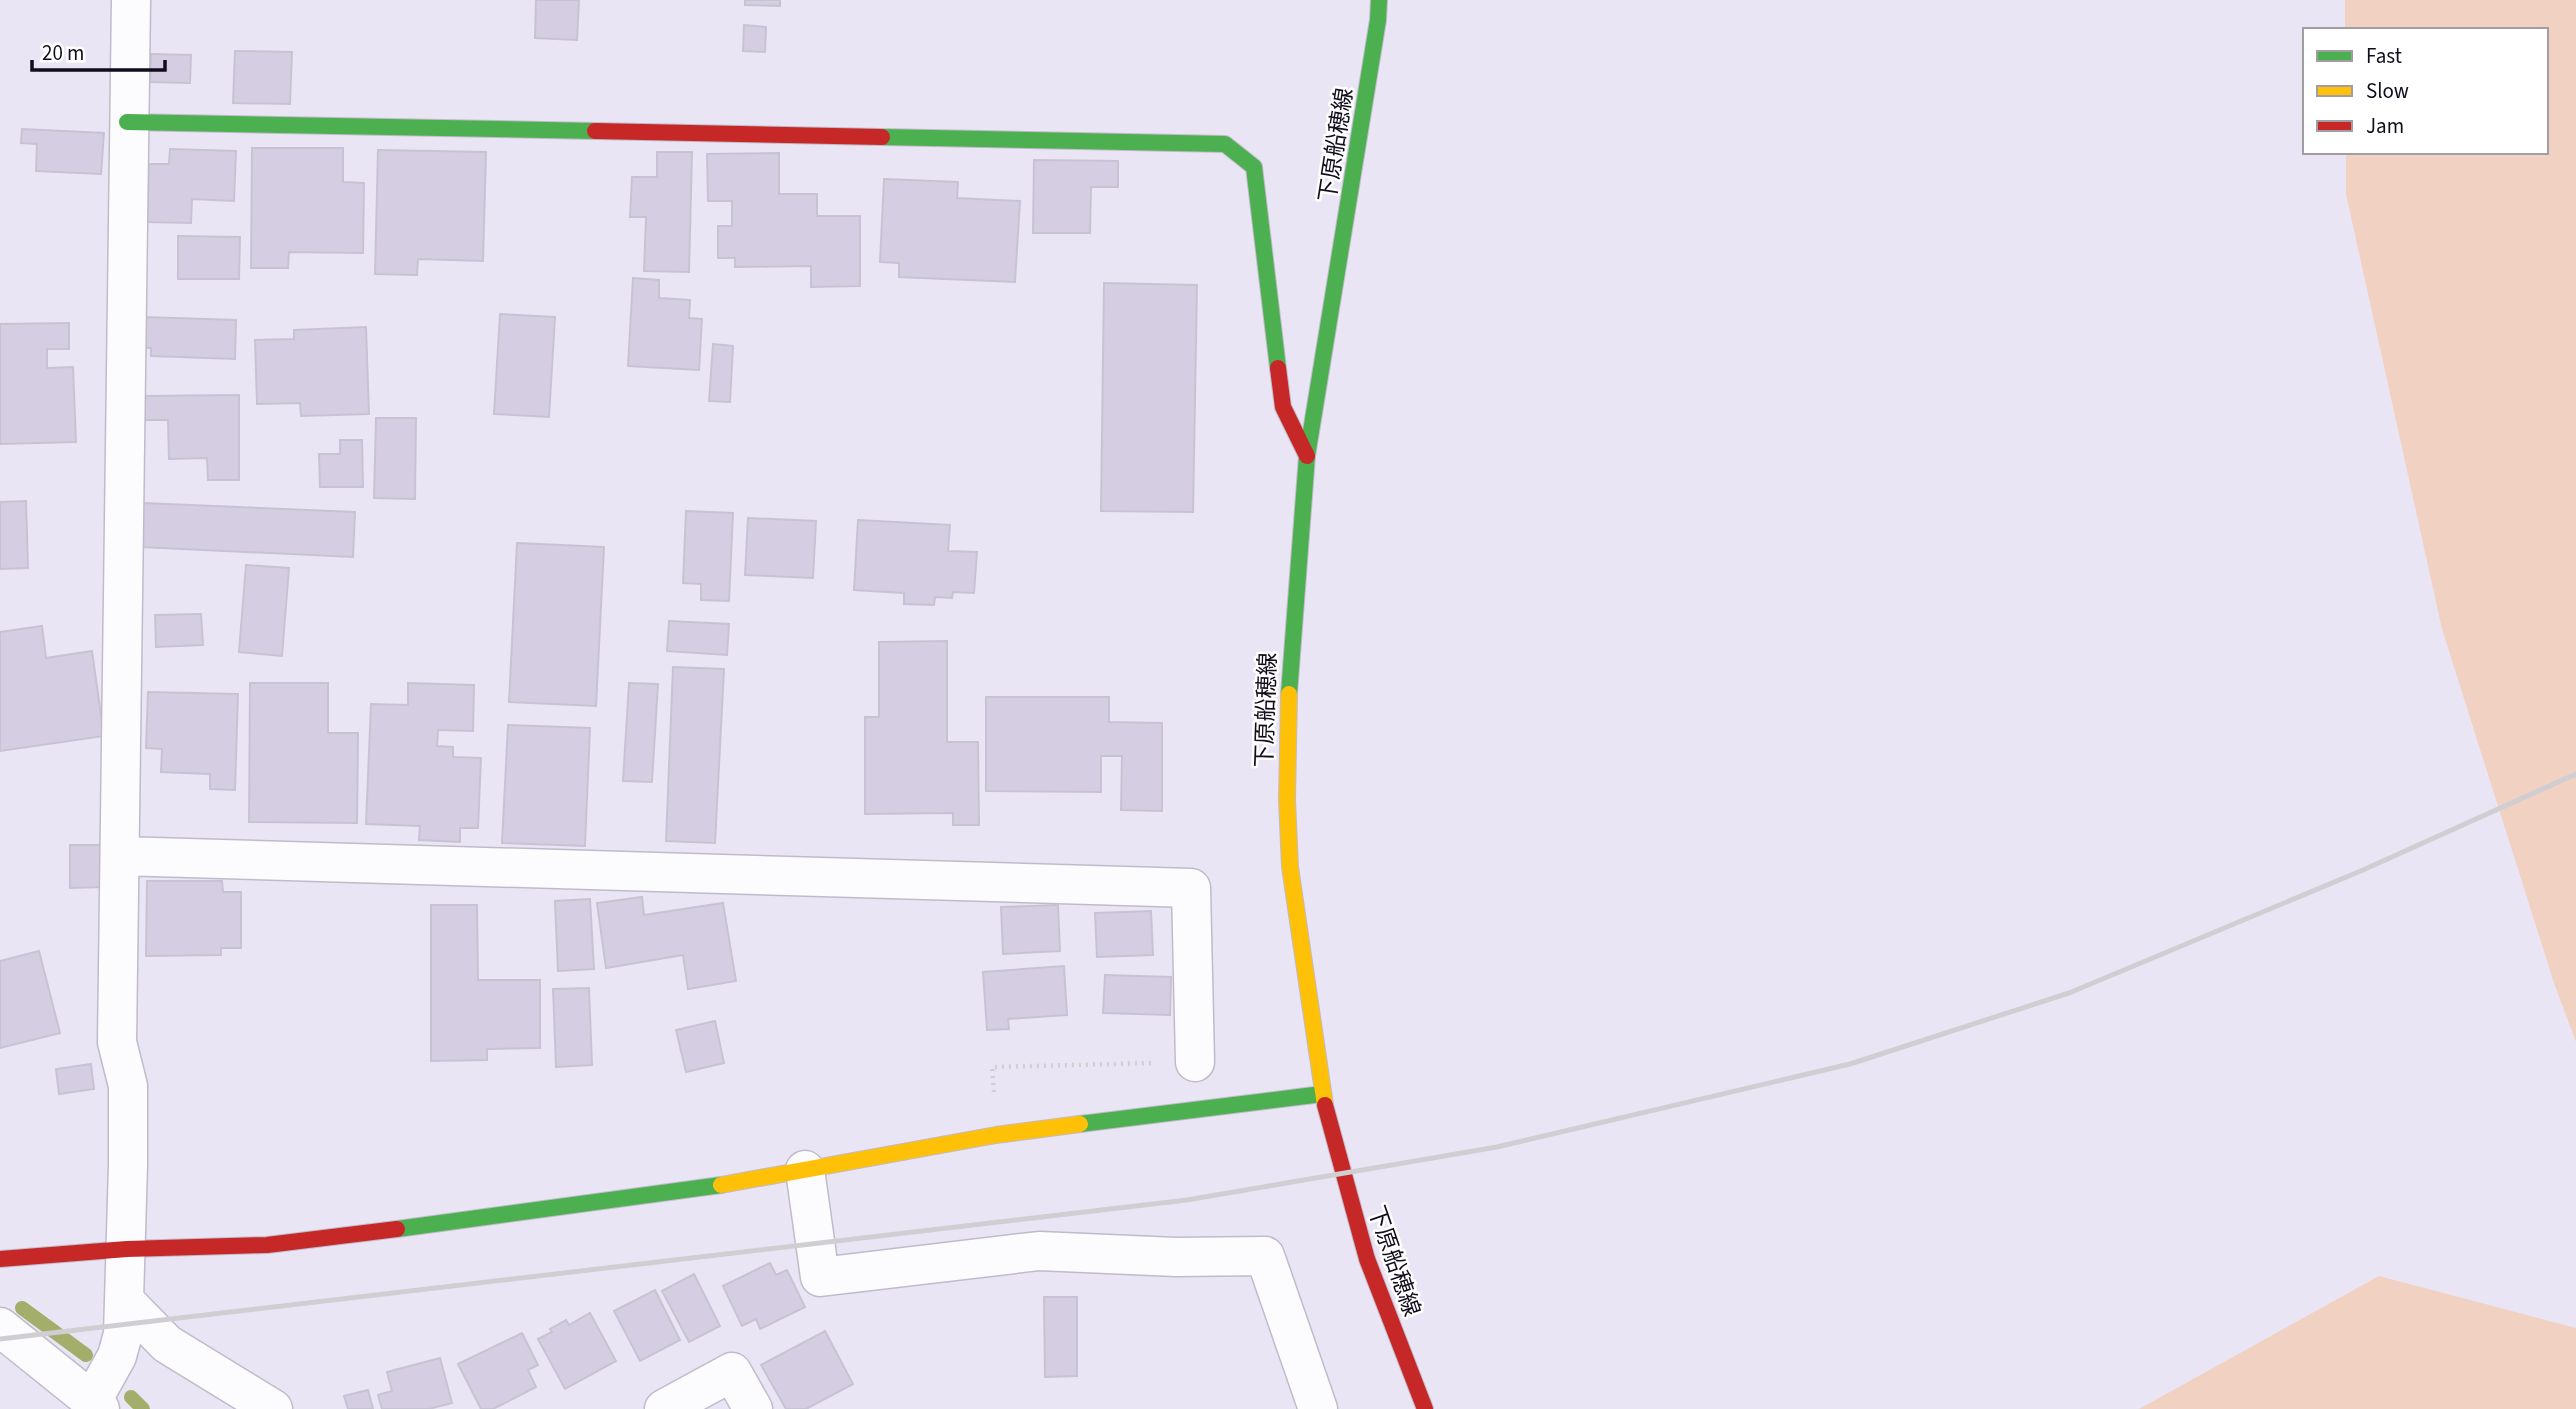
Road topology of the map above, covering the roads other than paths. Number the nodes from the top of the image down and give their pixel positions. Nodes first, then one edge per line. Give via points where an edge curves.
1 (131, 0) edge
2 (1374, 7) edge
3 (127, 122) junction
4 (1307, 456) junction
5 (120, 856) junction
6 (1195, 1062) road end
7 (1322, 1094) junction
8 (804, 1170) junction
9 (127, 1249) junction
10 (0, 1259) edge
11 (124, 1300) junction
12 (0, 1327) edge
13 (96, 1405) edge
14 (273, 1409) edge
15 (664, 1409) edge
16 (753, 1409) edge
17 (1318, 1409) edge
18 (1425, 1409) edge

1 - 3 street
2 - 4 street, 下原船穂線
3 - 4 street via 1226,144 1254,167 1283,407
3 - 5 street
4 - 7 street, 下原船穂線 via 1290,668 1287,800 1290,867
5 - 6 street via 1191,888
5 - 9 street via 117,1042 128,1086
7 - 8 street via 996,1135
7 - 18 street, 下原船穂線 via 1367,1259
8 - 9 street via 492,1218 267,1245
8 - 17 street via 820,1277 1039,1251 1265,1256
9 - 10 street
9 - 11 street
11 - 13 street via 123,1334
11 - 14 street via 167,1344
12 - 13 street
15 - 16 street via 732,1372

